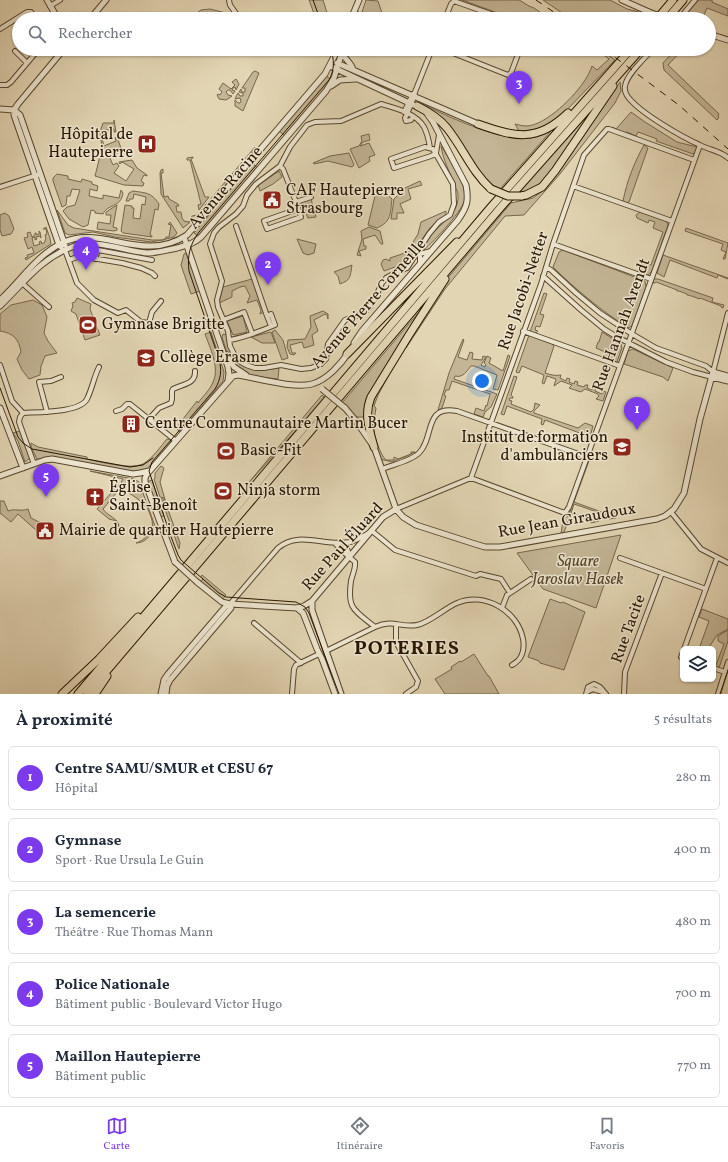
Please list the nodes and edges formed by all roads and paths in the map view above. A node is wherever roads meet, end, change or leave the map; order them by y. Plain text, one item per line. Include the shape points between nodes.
1 (47, 0) edge
2 (60, 0) edge
3 (106, 0) edge
4 (229, 0) edge
5 (359, 0) edge
6 (622, 0) edge
7 (673, 0) edge
8 (683, 0) edge
9 (695, 0) edge
10 (50, 6) junction
11 (54, 12) edge
12 (96, 12) edge
13 (235, 12) edge
14 (355, 12) edge
15 (448, 12) edge
16 (484, 12) edge
17 (649, 12) edge
18 (663, 12) edge
19 (674, 12) edge
20 (684, 12) edge
21 (12, 21) edge
22 (0, 29) edge
23 (716, 36) edge
24 (728, 40) edge
25 (20, 56) edge
26 (33, 56) edge
27 (58, 56) edge
28 (339, 56) edge
29 (343, 56) edge
30 (429, 56) edge
31 (460, 56) edge
32 (517, 56) edge
33 (629, 56) edge
34 (630, 56) edge
35 (631, 56) edge
36 (647, 56) edge
37 (27, 63) junction
38 (335, 65) junction
39 (353, 70) junction
40 (613, 70) junction
41 (357, 79) junction
42 (0, 85) edge
43 (326, 91) junction
44 (413, 95) junction
45 (413, 104) junction
46 (0, 109) edge
47 (14, 110) junction
48 (406, 113) junction
49 (298, 124) junction
50 (478, 124) joint
51 (304, 129) junction
52 (439, 134) junction
53 (700, 145) junction
54 (430, 148) junction
55 (436, 153) junction
56 (728, 158) edge
57 (694, 160) junction
58 (280, 166) junction
59 (38, 175) junction
60 (573, 186) junction
61 (0, 187) edge
62 (242, 190) junction
63 (247, 195) junction
64 (311, 197) dead end
65 (296, 202) junction
66 (501, 207) junction
67 (490, 208) junction
68 (298, 209) junction
69 (672, 221) junction
70 (236, 226) dead end
71 (184, 237) junction
72 (65, 242) junction
73 (553, 244) junction
74 (59, 245) junction
75 (186, 245) junction
76 (64, 250) junction
77 (433, 250) junction
78 (419, 252) junction
79 (95, 259) junction
80 (68, 260) junction
81 (152, 260) dead end
82 (420, 264) junction
83 (546, 267) junction
84 (155, 276) dead end
85 (543, 276) junction
86 (651, 280) junction
87 (22, 283) junction
88 (0, 300) edge
89 (161, 301) dead end
90 (0, 306) edge
91 (49, 307) dead end
92 (728, 314) edge
93 (223, 320) junction
94 (214, 323) junction
95 (523, 331) junction
96 (252, 333) junction
97 (631, 337) junction
98 (230, 340) junction
99 (628, 344) junction
100 (347, 354) junction
101 (0, 366) edge
102 (620, 366) junction
103 (98, 367) dead end
104 (195, 372) dead end
105 (713, 375) junction
106 (728, 376) edge
107 (61, 377) dead end
108 (252, 377) junction
109 (228, 381) junction
110 (728, 381) edge
111 (311, 385) junction
112 (0, 408) edge
113 (116, 411) dead end
114 (47, 412) junction
115 (23, 413) junction
116 (149, 419) junction
117 (491, 423) junction
118 (176, 441) junction
119 (374, 447) junction
120 (587, 457) junction
121 (34, 464) junction
122 (23, 468) junction
123 (153, 468) junction
124 (382, 469) junction
125 (133, 474) junction
126 (0, 476) edge
127 (471, 478) junction
128 (145, 480) junction
129 (396, 509) junction
130 (671, 512) junction
131 (372, 531) junction
132 (345, 542) junction
133 (335, 543) junction
134 (350, 557) junction
135 (620, 558) dead end
136 (717, 558) junction
137 (728, 563) edge
138 (662, 573) junction
139 (183, 576) junction
140 (531, 579) dead end
141 (706, 589) junction
142 (510, 593) junction
143 (312, 601) junction
144 (230, 604) junction
145 (298, 608) junction
146 (502, 608) junction
147 (254, 622) dead end
148 (396, 624) junction
149 (375, 627) junction
150 (685, 646) edge
151 (326, 651) junction
152 (319, 654) junction
153 (301, 662) junction
154 (728, 662) edge
155 (512, 665) dead end
156 (716, 669) edge
157 (725, 672) junction
158 (586, 693) edge
159 (62, 694) edge
160 (78, 694) edge
161 (86, 694) edge
162 (95, 694) edge
163 (161, 694) edge
164 (166, 694) edge
165 (292, 694) edge
166 (335, 694) edge
167 (341, 694) edge
168 (406, 694) edge
169 (606, 694) edge
170 (624, 694) edge
171 (718, 694) edge

1 - 10 street
2 - 10 street
3 - 12 street
4 - 13 street
5 - 14 street
6 - 17 street, bridge
7 - 18 highway
8 - 19 highway
9 - 20 street
10 - 11 street
15 - 16 street via 453,2
21 - 22 street
23 - 24 street
25 - 37 street
26 - 37 street
27 - 47 street
28 - 38 street, Avenue Racine
29 - 39 street
30 - 44 street
31 - 32 street via 508,75
33 - 40 highway
34 - 66 highway
35 - 45 highway, bridge via 625,72 555,171 542,186 522,196 508,196 491,189 479,176 447,127 430,112
36 - 53 street via 628,78 626,93 646,113
37 - 42 street via 9,84
38 - 39 street
38 - 41 street
38 - 43 street, Avenue Racine via 334,78
38 - 71 street, Avenue Racine
39 - 44 street
40 - 50 highway via 565,116 543,132 530,135 511,134
40 - 67 highway
41 - 43 street via 340,80
41 - 45 street
43 - 49 street, Avenue Racine
44 - 45 street
44 - 50 street
45 - 48 street
45 - 52 street, Avenue Pierre Corneille via 428,115
46 - 47 street
47 - 59 street
48 - 51 street via 380,104 341,121 315,122
48 - 54 street via 419,120
49 - 51 street
49 - 62 street, Avenue Racine
51 - 58 street
52 - 55 street
52 - 77 street, Avenue Pierre Corneille via 466,185 468,198 462,215
53 - 56 street
53 - 57 street, Rue Hannah Arendt
54 - 55 street
54 - 55 street via 425,147 391,159 394,168
55 - 78 street via 453,184 454,204 450,214 429,234
57 - 60 street, Rue Jacobi-Netter via 607,129 584,155
57 - 69 street, Rue Hannah Arendt
58 - 63 street via 264,177
58 - 65 street
59 - 61 street
59 - 72 street
59 - 74 street
60 - 69 street
60 - 73 street, Rue Jacobi-Netter
62 - 63 street
62 - 75 street, Avenue Racine via 201,237
63 - 93 street via 239,210 219,226 211,238 210,244 222,281 217,300
64 - 65 street
65 - 68 street
66 - 119 highway via 440,287 376,387 367,416
66 - 139 highway
67 - 100 highway
67 - 139 highway
68 - 68 street via 301,217 267,229 264,221
69 - 86 street, Rue Hannah Arendt
70 - 96 street via 271,326
71 - 72 street, Avenue Racine via 152,247 94,238
71 - 75 street
72 - 74 street, Avenue Racine
72 - 76 street
73 - 83 street, Rue Jacobi-Netter
73 - 86 street
74 - 76 street
74 - 88 street, Avenue Racine via 33,264
75 - 76 street, Avenue Racine via 148,253 95,244
75 - 94 street
76 - 80 street
76 - 87 street, Avenue Racine via 43,262
77 - 78 street
77 - 82 street, Avenue Pierre Corneille
78 - 82 street
78 - 98 street via 407,268 386,278 364,313 346,320 328,344 326,358 321,364 301,369 281,365 256,368 239,361 230,346
79 - 80 street via 80,256
79 - 81 street via 98,250
79 - 84 street via 141,268
80 - 89 street via 77,283 94,300 118,313 126,310 141,322 149,323 152,312
82 - 100 street, Avenue Pierre Corneille via 362,331
83 - 85 street, Rue Jacobi-Netter
83 - 97 street
85 - 95 street, Rue Jacobi-Netter
85 - 99 street via 604,329
86 - 97 street, Rue Hannah Arendt
87 - 90 street, Avenue Racine
87 - 91 street
92 - 105 street
93 - 96 street via 244,312
93 - 98 street
94 - 108 street via 230,362 236,369
94 - 109 street via 229,371
95 - 102 street
95 - 117 street, Rue Jacobi-Netter
96 - 98 street
97 - 99 street, Rue Hannah Arendt
97 - 105 street via 706,366
99 - 102 street, Rue Hannah Arendt
99 - 105 street via 676,366
100 - 111 street, Avenue Pierre Corneille via 326,376
101 - 115 street via 12,401
102 - 120 street, Rue Hannah Arendt
103 - 114 street via 82,406
104 - 116 street via 193,381 174,389 171,403 159,408
105 - 106 street
105 - 110 street
105 - 130 street via 700,419 684,493
107 - 114 street via 39,382
108 - 109 street, Avenue Pierre Corneille via 234,375
108 - 111 street, Avenue Pierre Corneille via 291,385
109 - 118 street
111 - 119 street, Rue Jean Giraudoux, bridge via 318,386 345,408
112 - 122 street
113 - 116 street via 130,404
114 - 115 street
115 - 121 street via 19,422
116 - 118 street
117 - 120 street
117 - 124 street via 452,410 442,412 433,418 424,446 419,453
117 - 127 street, Rue Jacobi-Netter
118 - 123 street
119 - 124 street, Rue Jean Giraudoux
120 - 127 street, Rue Hannah Arendt via 569,507 564,512
121 - 122 street
121 - 125 street via 49,459
122 - 126 street
123 - 125 street
123 - 128 street
124 - 129 street, Rue Jean Giraudoux
125 - 128 street
127 - 129 street
128 - 144 street, Rue Paul Éluard, bridge via 175,562 222,602
129 - 130 street, Rue Jean Giraudoux via 416,525 475,544 493,547 657,519
129 - 131 street, Rue Paul Éluard via 386,515
130 - 136 street via 696,545
131 - 132 street via 354,541
131 - 134 street, Rue Paul Éluard
131 - 142 street via 395,550 476,576 480,574 501,579
132 - 133 street
132 - 134 street
133 - 134 street
133 - 144 street via 296,539 283,543
134 - 143 street, Rue Paul Éluard
134 - 149 street via 356,565 350,602 354,610
135 - 138 street
136 - 137 street
136 - 141 street
138 - 141 street
138 - 170 street, Rue Tacite via 625,672
139 - 159 highway via 168,585 100,659
139 - 160 highway
139 - 161 highway
139 - 162 highway via 159,614
140 - 142 street
141 - 150 street
142 - 146 street
143 - 145 street, Rue Paul Éluard
143 - 151 street via 311,608
144 - 145 street, Rue Paul Éluard
144 - 163 street via 168,674
144 - 164 street via 231,608 170,680
145 - 152 street via 303,613
146 - 148 street via 478,599 461,601 419,625
146 - 155 street via 518,625 524,644 522,656
147 - 153 street
148 - 149 street via 384,623
148 - 168 street via 396,642 418,681 416,687
149 - 151 street
151 - 167 street
152 - 153 street
152 - 166 street
153 - 165 street via 294,669
154 - 157 street
156 - 157 street
157 - 171 street
158 - 169 street via 593,689
158 - 169 street via 592,684 600,687

